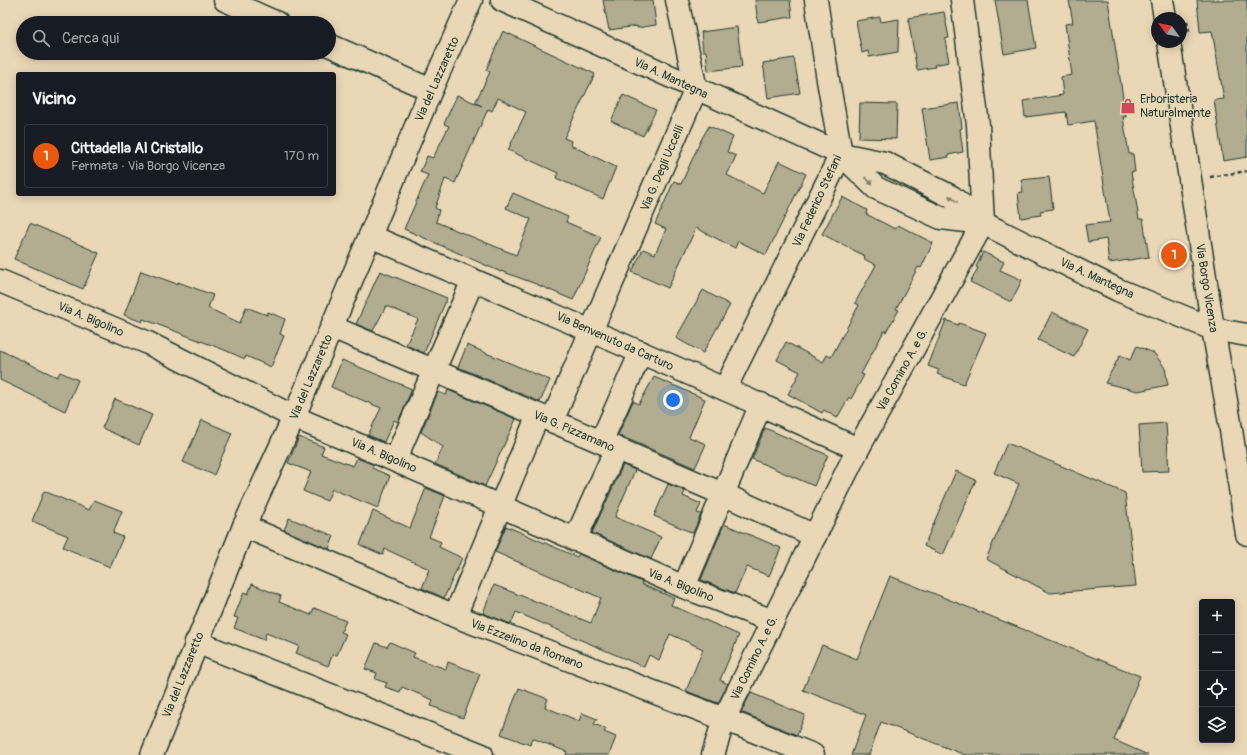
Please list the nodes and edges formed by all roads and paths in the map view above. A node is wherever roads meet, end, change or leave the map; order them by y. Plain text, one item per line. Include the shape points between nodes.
1 (225, 0) edge
2 (471, 0) edge
3 (502, 0) edge
4 (677, 0) edge
5 (816, 0) edge
6 (962, 0) edge
7 (1162, 0) edge
8 (1164, 12) edge
9 (261, 16) edge
10 (1170, 48) edge
11 (336, 49) edge
12 (696, 89) junction
13 (431, 90) junction
14 (841, 154) junction
15 (1247, 171) edge
16 (1190, 182) junction
17 (983, 223) junction
18 (370, 236) junction
19 (472, 280) junction
20 (0, 281) edge
21 (332, 327) junction
22 (1213, 329) junction
23 (592, 330) junction
24 (1247, 335) edge
25 (641, 352) junction
26 (433, 371) junction
27 (725, 389) junction
28 (761, 404) junction
29 (294, 417) junction
30 (545, 418) junction
31 (608, 446) junction
32 (858, 449) junction
33 (395, 460) junction
34 (723, 494) junction
35 (500, 506) junction
36 (244, 526) junction
37 (1247, 534) edge
38 (815, 536) junction
39 (575, 540) junction
40 (684, 587) junction
41 (455, 616) junction
42 (773, 621) junction
43 (196, 642) junction
44 (724, 719) junction
45 (152, 755) edge
46 (482, 755) edge
47 (713, 755) edge
48 (813, 755) edge

1 - 9 street
2 - 13 street, Via del Lazzaretto
3 - 12 street, Via A. Mantegna
4 - 12 street
5 - 14 street, Via Federico Stefani
6 - 17 street via 978,125
7 - 8 street
10 - 16 street, Via Borgo Vicenza
11 - 13 street
12 - 14 street, Via A. Mantegna
12 - 23 street, Via G. Degli Uccelli
13 - 18 street, Via del Lazzaretto
14 - 17 street, Via A. Mantegna via 885,164 952,197
14 - 27 street, Via Federico Stefani
15 - 16 path
16 - 22 street, Via Borgo Vicenza
17 - 22 street, Via A. Mantegna via 1118,290
17 - 32 street, Via Comino A. e G.
18 - 19 street, Via Benvenuto da Carturo
18 - 21 street, Via del Lazzaretto
19 - 23 street, Via Benvenuto da Carturo
19 - 26 street
20 - 29 street, Via A. Bigolino via 146,342
21 - 26 street, Via G. Pizzamano
21 - 29 street, Via del Lazzaretto
22 - 24 street, Via A. Mantegna
22 - 37 street, Via Borgo Vicenza
23 - 25 street, Via Benvenuto da Carturo
23 - 30 street, Via G. Degli Uccelli
25 - 27 street, Via Benvenuto da Carturo
25 - 31 street
26 - 30 street, Via G. Pizzamano
26 - 33 street
27 - 28 street, Via Benvenuto da Carturo
28 - 32 street, Via Benvenuto da Carturo
28 - 34 street
29 - 33 street, Via A. Bigolino
29 - 36 street, Via del Lazzaretto
30 - 31 street, Via G. Pizzamano
30 - 35 street, Via G. Degli Uccelli
31 - 34 street, Via G. Pizzamano
31 - 39 street
32 - 38 street, Via Comino A. e G.
33 - 35 street, Via A. Bigolino
34 - 38 street, Via G. Pizzamano
34 - 40 street
35 - 39 street, Via A. Bigolino
35 - 41 street, Via G. Degli Uccelli
36 - 41 street, Via Ezzelino da Romano
36 - 43 street, Via del Lazzaretto
38 - 42 street, Via Comino A. e G.
39 - 40 street, Via A. Bigolino
40 - 42 street, Via A. Bigolino
41 - 44 street, Via Ezzelino da Romano
42 - 44 street, Via Comino A. e G.
43 - 45 street, Via del Lazzaretto
43 - 46 street
44 - 47 street, Via Comino A. e G.
44 - 48 street, Via Ezzelino da Romano

